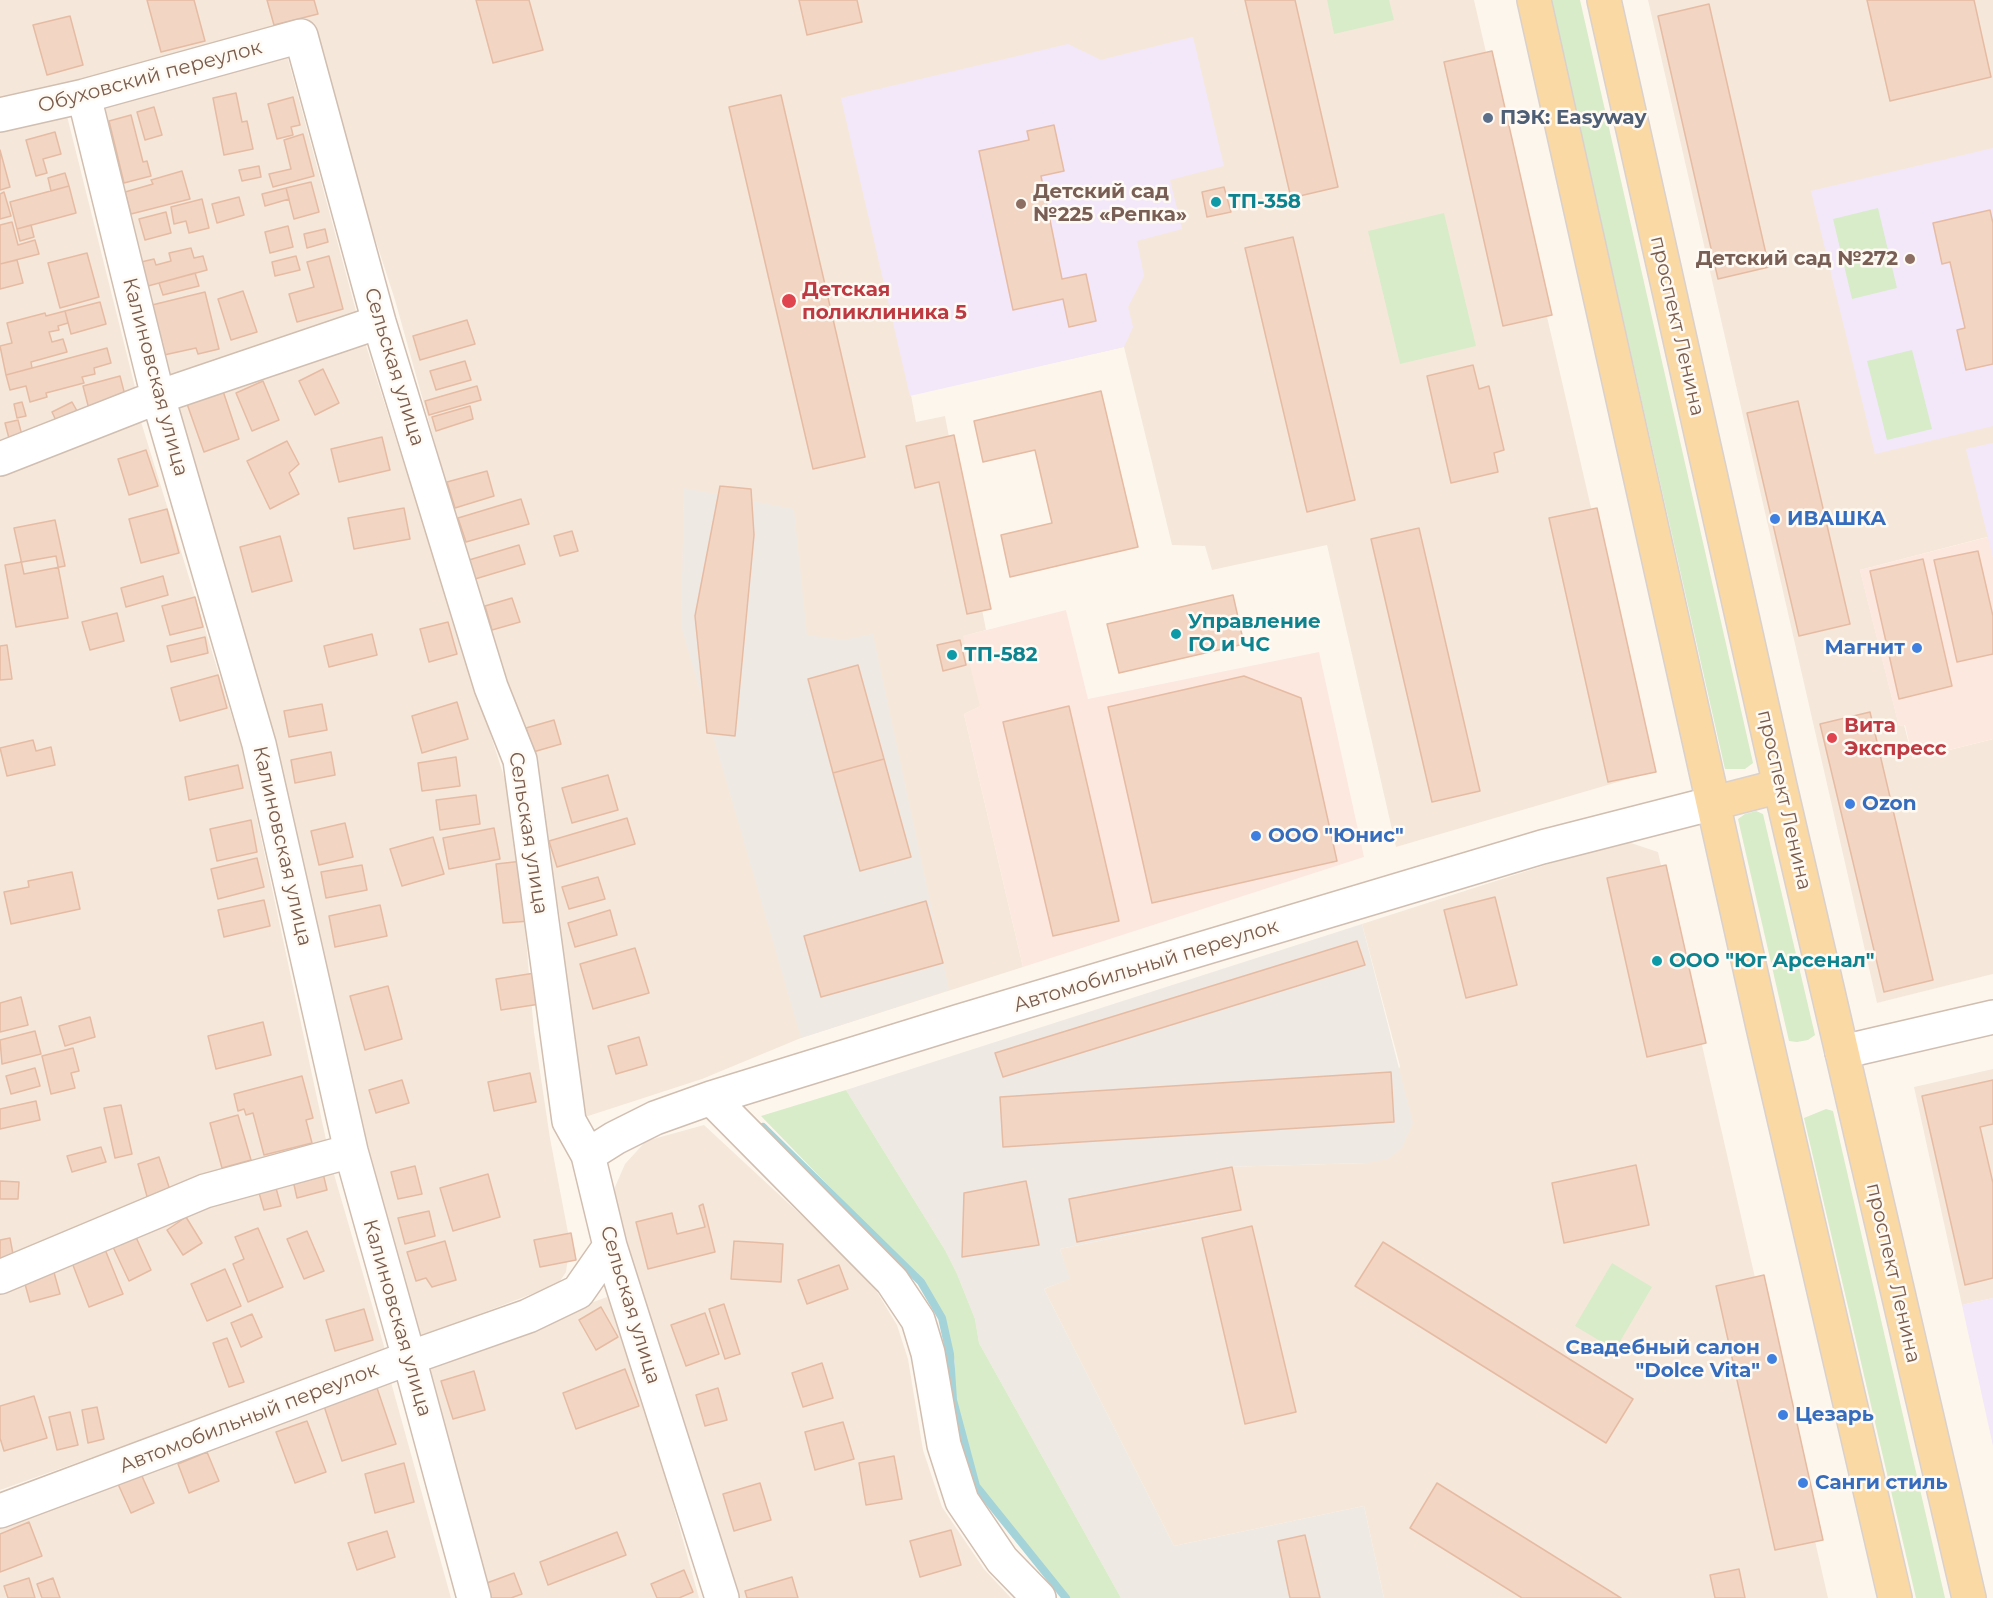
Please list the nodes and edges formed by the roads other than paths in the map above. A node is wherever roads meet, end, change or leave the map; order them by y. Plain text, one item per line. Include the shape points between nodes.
1 (1534, 0) edge
2 (1604, 0) edge
3 (301, 36) joint
4 (84, 96) junction
5 (0, 116) edge
6 (379, 322) junction
7 (158, 397) junction
8 (0, 459) edge
9 (1780, 786) junction
10 (1714, 803) junction
11 (1993, 1017) edge
12 (1842, 1052) junction
13 (711, 1098) junction
14 (351, 1151) junction
15 (588, 1155) junction
16 (610, 1246) junction
17 (0, 1277) edge
18 (409, 1358) junction
19 (0, 1511) edge
20 (474, 1598) edge
21 (722, 1598) edge
22 (1039, 1598) edge
23 (1894, 1598) edge
24 (1969, 1598) edge

1 - 10 main road
2 - 9 main road, проспект Ленина
3 - 4 street, Обуховский переулок
3 - 6 street, Сельская улица
4 - 5 street, Обуховский переулок
4 - 7 street, Калиновская улица
6 - 7 street
6 - 15 street, Сельская улица via 491,687 520,760 569,1121
7 - 8 street
7 - 14 street, Калиновская улица via 259,744
9 - 10 main road
9 - 12 main road, проспект Ленина
10 - 13 street, Автомобильный переулок via 1542,847
10 - 23 main road
11 - 12 street
12 - 24 main road, проспект Ленина
13 - 15 street, Автомобильный переулок via 655,1118
13 - 22 street via 892,1281 918,1320 928,1353 944,1445 962,1501 1002,1560
14 - 17 street via 205,1191
14 - 18 street, Калиновская улица
15 - 16 street, Сельская улица
16 - 18 street, Автомобильный переулок via 578,1293 528,1316
16 - 21 street, Сельская улица
18 - 19 street, Автомобильный переулок
18 - 20 street, Калиновская улица

